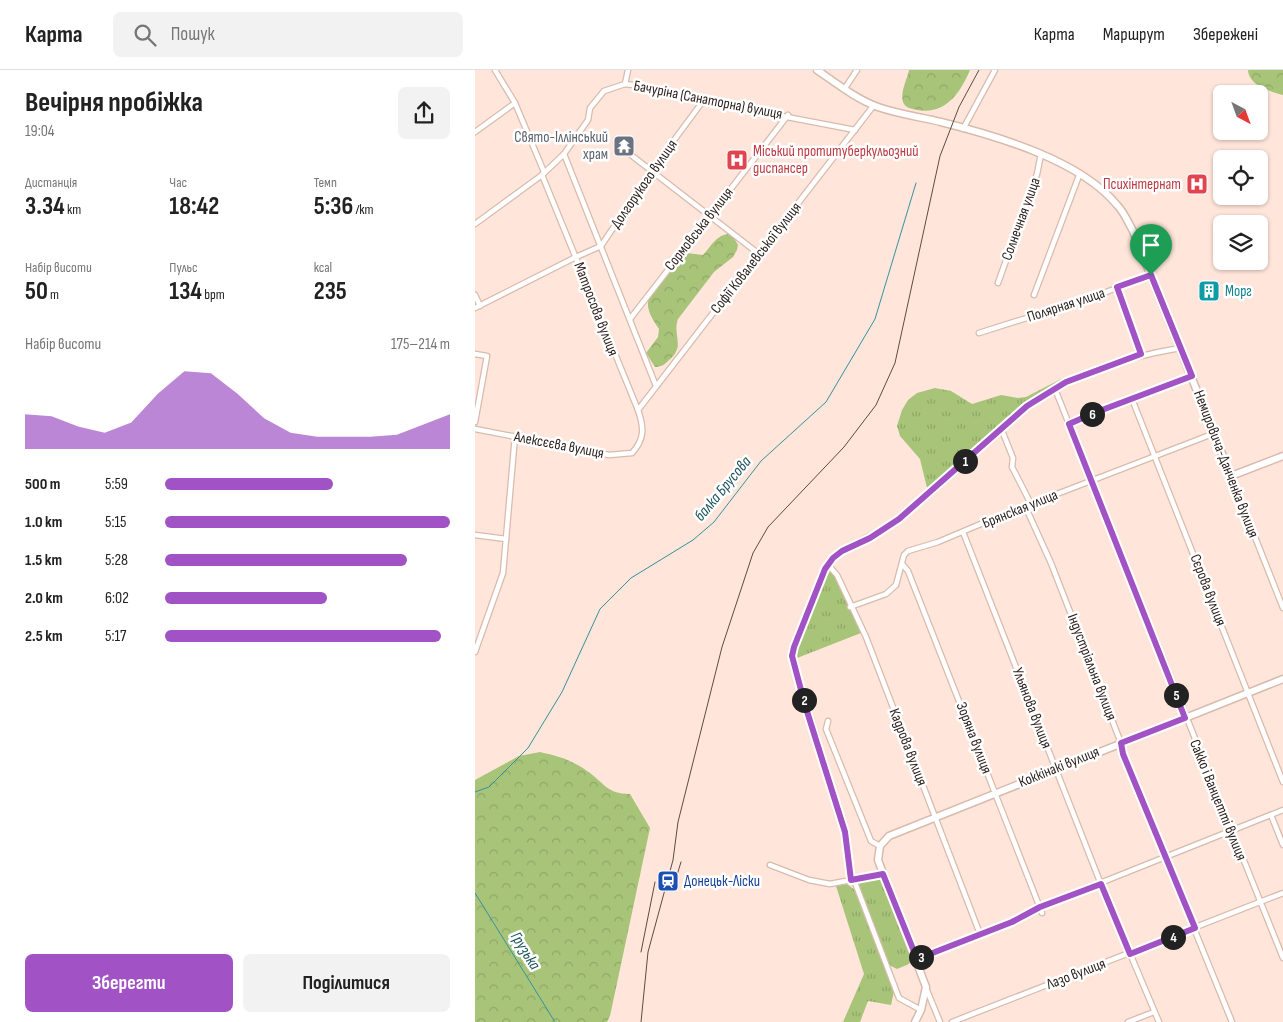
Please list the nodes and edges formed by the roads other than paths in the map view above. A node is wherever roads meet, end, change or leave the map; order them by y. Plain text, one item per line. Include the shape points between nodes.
1 (495, 70) edge
2 (628, 70) edge
3 (817, 70) edge
4 (857, 70) edge
5 (995, 70) edge
6 (625, 84) junction
7 (845, 88) junction
8 (703, 101) junction
9 (515, 103) junction
10 (874, 105) junction
11 (788, 115) junction
12 (963, 128) junction
13 (855, 130) junction
14 (475, 132) edge
15 (564, 154) junction
16 (1041, 154) junction
17 (631, 155) dead end
18 (652, 170) junction
19 (543, 173) junction
20 (1080, 173) junction
21 (710, 214) junction
22 (475, 224) edge
23 (601, 246) junction
24 (759, 254) junction
25 (576, 256) junction
26 (1151, 275) junction
27 (998, 283) dead end
28 (1117, 287) junction
29 (475, 295) edge
30 (1034, 295) dead end
31 (478, 307) edge
32 (630, 319) junction
33 (979, 333) dead end
34 (1180, 348) junction
35 (475, 354) edge
36 (1141, 354) junction
37 (1192, 376) junction
38 (656, 386) junction
39 (1055, 389) junction
40 (1132, 399) junction
41 (638, 410) junction
42 (475, 422) edge
43 (1069, 424) junction
44 (1001, 428) junction
45 (475, 429) edge
46 (1215, 433) junction
47 (515, 436) junction
48 (640, 444) joint
49 (1154, 456) junction
50 (1283, 456) edge
51 (1231, 476) junction
52 (1092, 481) junction
53 (1031, 504) junction
54 (1026, 508) junction
55 (963, 532) junction
56 (475, 535) edge
57 (507, 540) junction
58 (828, 565) junction
59 (903, 565) junction
60 (850, 607) junction
61 (1283, 608) edge
62 (475, 652) edge
63 (1283, 679) edge
64 (1248, 693) junction
65 (1185, 718) junction
66 (828, 722) dead end
67 (1121, 743) junction
68 (1056, 768) junction
69 (1283, 782) edge
70 (995, 793) junction
71 (1283, 810) edge
72 (1271, 815) junction
73 (934, 818) junction
74 (1231, 831) junction
75 (1283, 845) edge
76 (880, 846) junction
77 (1167, 858) junction
78 (770, 865) dead end
79 (883, 874) junction
80 (852, 880) junction
81 (1101, 884) junction
82 (1283, 893) edge
83 (1260, 903) junction
84 (1040, 907) junction
85 (1042, 913) dead end
86 (1195, 928) junction
87 (980, 934) junction
88 (1130, 954) junction
89 (1283, 958) edge
90 (917, 959) junction
91 (926, 987) junction
92 (921, 1010) junction
93 (1154, 1012) junction
94 (915, 1022) edge
95 (940, 1022) edge
96 (951, 1022) edge
97 (1128, 1022) edge
98 (1159, 1022) edge
99 (1232, 1022) edge

1 - 9 street, Матросова вулиця
2 - 6 street
3 - 7 street, Немировича-Данченка вулиця
4 - 7 street
5 - 12 street
6 - 8 street, Бачуріна (Санаторна) вулиця
6 - 15 street, Бачуріна (Санаторна) вулиця via 604,91 590,108 587,120
7 - 10 street, Немировича-Данченка вулиця
8 - 11 street, Бачуріна (Санаторна) вулиця
8 - 18 street, Долгорукого вулиця
9 - 14 street
9 - 19 street, Матросова вулиця
10 - 12 street, Немировича-Данченка вулиця
10 - 13 street, Софії Ковалевської вулиця
11 - 13 street, Бачуріна (Санаторна) вулиця
11 - 21 street, Сормовська вулиця
12 - 16 street, Немировича-Данченка вулиця
13 - 24 street, Софії Ковалевської вулиця
15 - 19 street, Бачуріна (Санаторна) вулиця
15 - 23 street, Матросова вулиця
16 - 20 street, Немировича-Данченка вулиця
16 - 27 street, Солнечная улица via 1037,174
17 - 18 street
18 - 21 street
18 - 23 street, Долгорукого вулиця
19 - 22 street, Бачуріна (Санаторна) вулиця
19 - 25 street, Матросова вулиця
20 - 26 street, Немировича-Данченка вулиця via 1118,205
20 - 30 street
21 - 24 street
21 - 32 street, Сормовська вулиця
23 - 25 street
23 - 32 street, Матросова вулиця
24 - 38 street, Софії Ковалевської вулиця
25 - 31 street
25 - 41 street, Матросова вулиця
26 - 28 street, Полярная улица
26 - 34 street, Немировича-Данченка вулиця
28 - 33 street, Полярная улица
28 - 36 street
29 - 31 street
32 - 38 street, Матросова вулиця
34 - 36 street
34 - 37 street, Немировича-Данченка вулиця
35 - 42 street via 487,356
36 - 39 street
37 - 40 street
37 - 46 street, Немировича-Данченка вулиця
38 - 41 street, Софії Ковалевської вулиця
39 - 43 street, Сакко і Ванцетті вулиця
39 - 44 street via 1027,406
40 - 43 street
40 - 49 street, Сєрова вулиця
41 - 48 street, Матросова вулиця via 644,428
43 - 52 street, Сакко і Ванцетті вулиця
44 - 53 street via 1013,458 1012,467
44 - 58 street via 899,519 842,551
45 - 47 street, Алексєєва вулиця
46 - 49 street, Брянская улица
46 - 51 street, Немировича-Данченка вулиця
47 - 48 street, Алексєєва вулиця via 609,455 632,452
47 - 57 street
49 - 52 street, Брянская улица
49 - 64 street, Сєрова вулиця
50 - 51 street
51 - 61 street, Немировича-Данченка вулиця
52 - 53 street, Брянская улица
52 - 65 street, Сакко і Ванцетті вулиця
53 - 54 street, Брянская улица
54 - 55 street, Брянская улица
54 - 67 street, Індустріальна вулиця via 1051,563
55 - 59 street, Брянская улица via 908,551
55 - 68 street, Ульянова вулиця
56 - 57 street
57 - 62 street via 503,572
58 - 60 street, Кадрова вулиця via 837,575
58 - 80 street via 792,656 845,832
59 - 60 street, Брянская улица via 897,585 886,594
59 - 70 street, Зоряна вулиця
60 - 73 street, Кадрова вулиця via 866,637
63 - 64 street, Коккінакі вулиця
64 - 65 street, Коккінакі вулиця
64 - 69 street, Сєрова вулиця
65 - 67 street, Коккінакі вулиця
65 - 74 street, Сакко і Ванцетті вулиця
66 - 76 street via 826,729 871,841
67 - 68 street, Коккінакі вулиця
67 - 77 street, Індустріальна вулиця
68 - 70 street, Коккінакі вулиця
68 - 81 street, Ульянова вулиця
70 - 73 street, Коккінакі вулиця
70 - 84 street, Зоряна вулиця
71 - 72 street
72 - 74 street
72 - 75 street
73 - 76 street, Коккінакі вулиця via 889,836
73 - 87 street, Кадрова вулиця
74 - 77 street
74 - 83 street, Сакко і Ванцетті вулиця
76 - 79 street via 878,860
77 - 81 street
77 - 86 street, Індустріальна вулиця
78 - 80 street via 809,880 830,884
79 - 80 street
79 - 90 street
80 - 92 street via 899,998
81 - 84 street
81 - 88 street, Ульянова вулиця
82 - 83 street, Лазо вулиця
83 - 86 street, Лазо вулиця
83 - 89 street, Сакко і Ванцетті вулиця
84 - 85 street, Зоряна вулиця
84 - 87 street
86 - 88 street, Лазо вулиця
86 - 99 street, Індустріальна вулиця
87 - 90 street
88 - 93 street, Ульянова вулиця
88 - 96 street, Лазо вулиця
90 - 91 street
91 - 92 street
91 - 95 street
92 - 94 street
93 - 97 street
93 - 98 street, Ульянова вулиця

